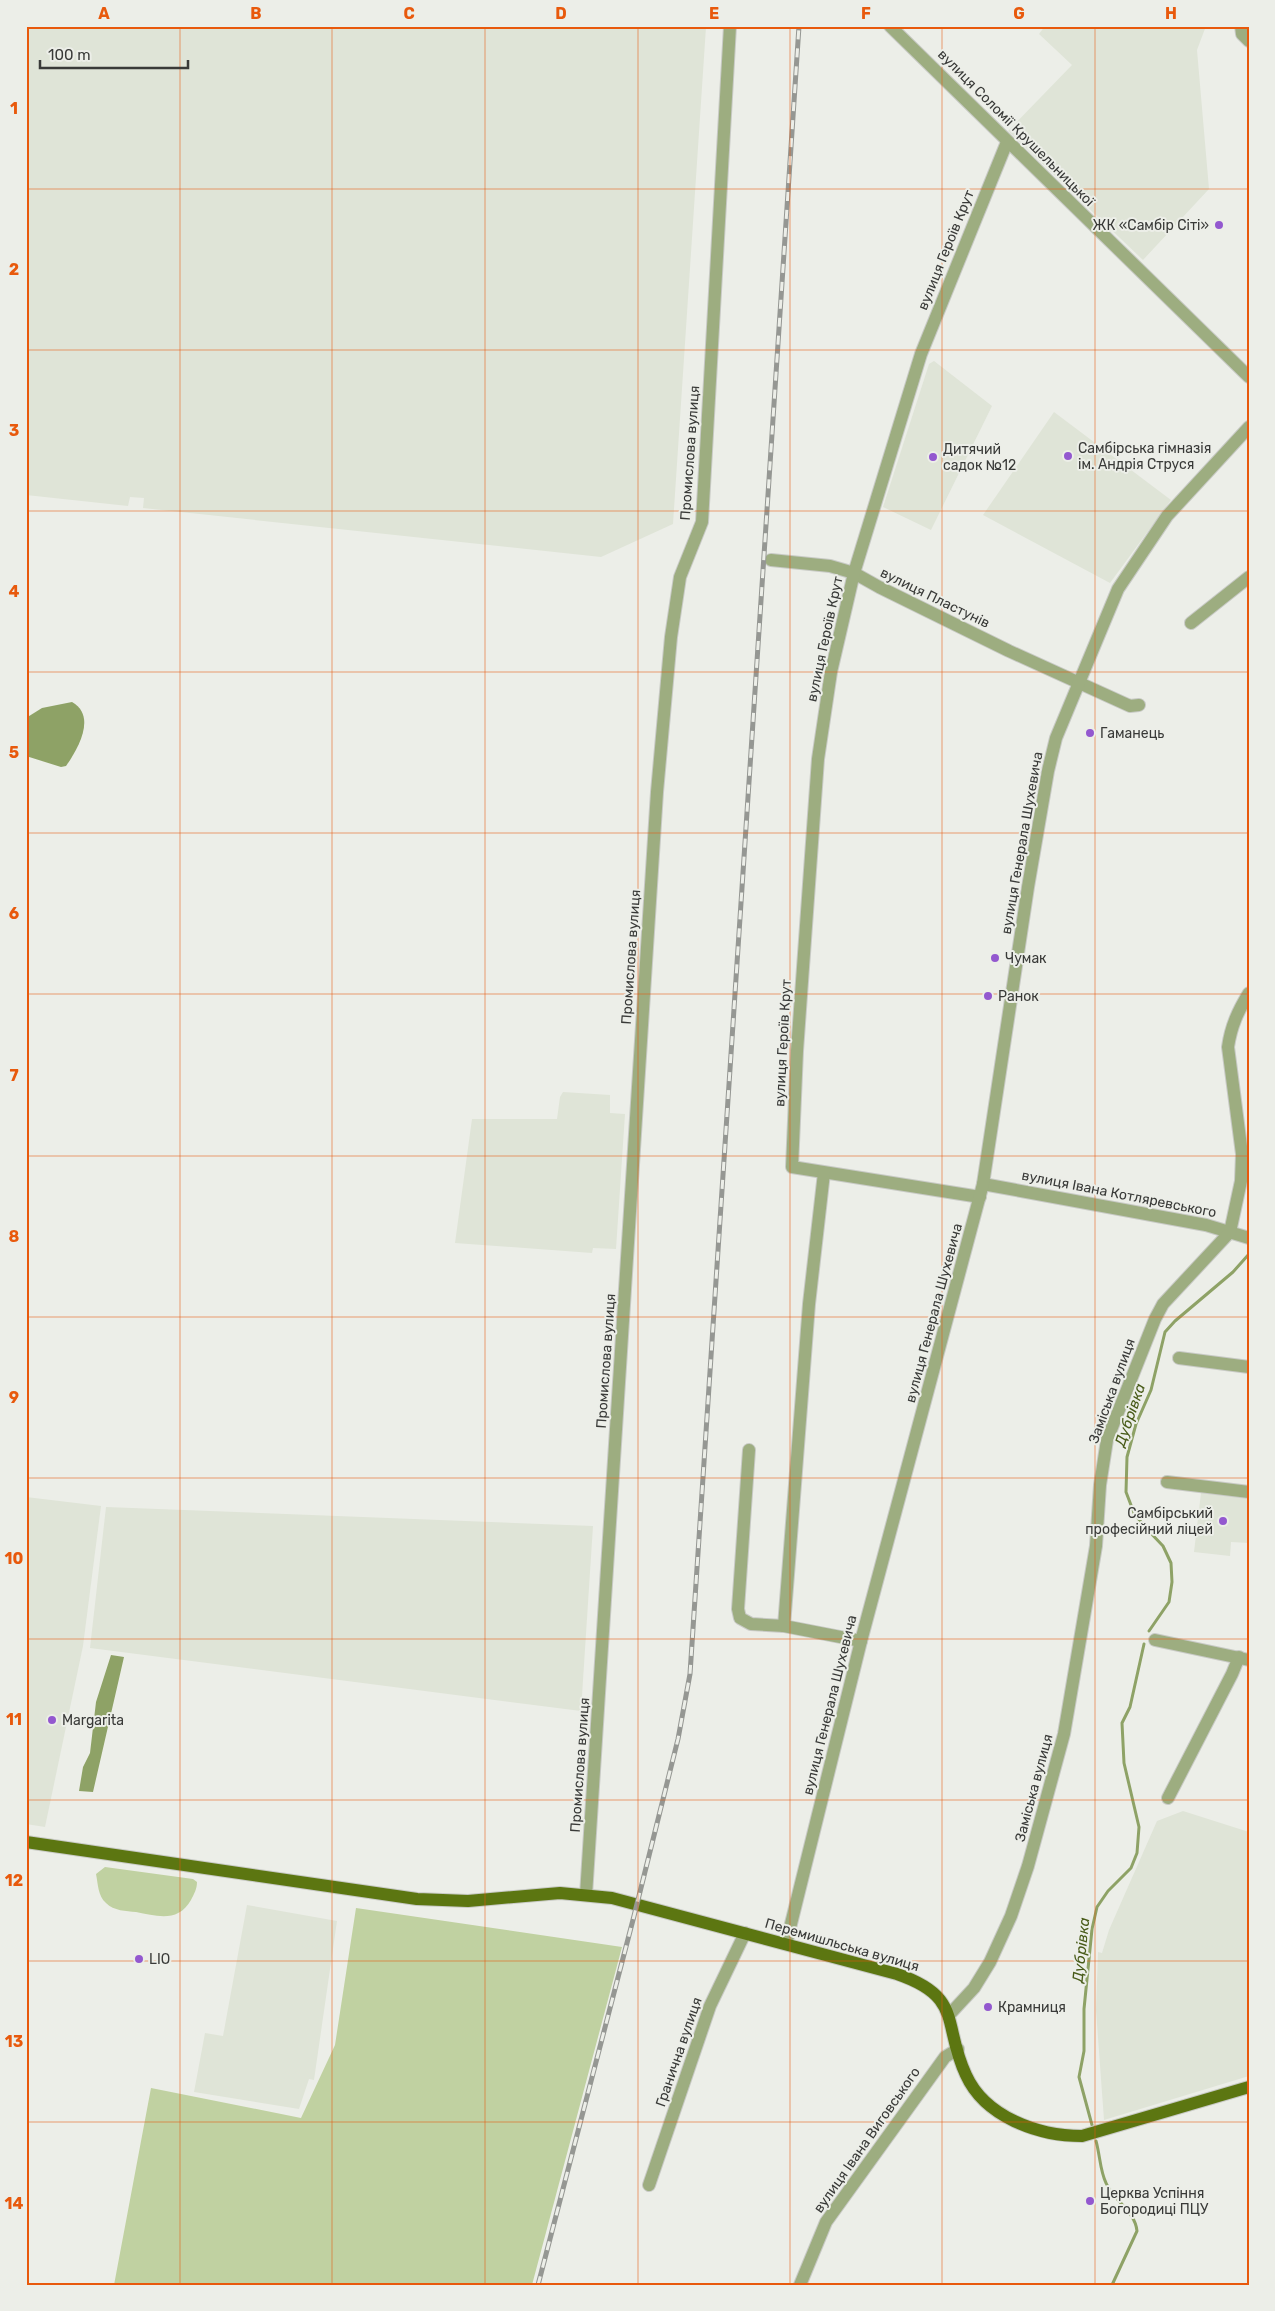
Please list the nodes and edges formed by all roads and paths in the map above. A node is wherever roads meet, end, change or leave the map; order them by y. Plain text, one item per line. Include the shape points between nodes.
1 (730, 26) edge
2 (890, 26) edge
3 (1241, 26) edge
4 (1249, 41) edge
5 (1007, 142) junction
6 (1249, 377) edge
7 (1249, 427) edge
8 (771, 560) dead end
9 (854, 573) junction
10 (1249, 577) edge
11 (1191, 623) dead end
12 (1079, 684) junction
13 (1139, 705) dead end
14 (1249, 993) edge
15 (824, 1173) junction
16 (984, 1184) junction
17 (980, 1197) junction
18 (1230, 1232) junction
19 (1249, 1238) edge
20 (1179, 1358) dead end
21 (1249, 1367) edge
22 (749, 1450) dead end
23 (1167, 1482) dead end
24 (1249, 1492) edge
25 (784, 1626) junction
26 (862, 1640) junction
27 (1155, 1640) dead end
28 (1244, 1659) edge
29 (1168, 1798) dead end
30 (26, 1842) edge
31 (586, 1895) junction
32 (745, 1933) junction
33 (786, 1944) junction
34 (949, 2015) junction
35 (958, 2049) junction
36 (1249, 2087) edge
37 (649, 2185) dead end
38 (800, 2285) edge

1 - 31 street, Промислова вулиця via 702,522 680,576 657,792
2 - 5 street, вулиця Соломії Крушельницької
3 - 4 street via 1242,34
5 - 6 street, вулиця Соломії Крушельницької
5 - 9 street, вулиця Героїв Крут via 921,354
7 - 12 street, вулиця Генерала Шухевича via 1167,516 1118,589
8 - 9 street, вулиця Пластунів via 830,566
9 - 12 street, вулиця Пластунів
9 - 15 street, вулиця Героїв Крут via 831,672 818,759 797,1050 792,1167
10 - 11 street
12 - 13 street via 1130,706
12 - 16 street, вулиця Генерала Шухевича via 1056,738 1048,771
14 - 18 street via 1230,1030 1228,1047 1242,1154 1241,1181
15 - 17 street
15 - 25 street via 808,1314
16 - 17 street, вулиця Генерала Шухевича
16 - 18 street, вулиця Івана Котляревського
17 - 26 street, вулиця Генерала Шухевича
18 - 19 street, вулиця Івана Котляревського
18 - 34 street, Заміська вулиця via 1163,1304 1107,1440 1085,1617 1064,1734 1048,1800 1028,1866 996,1950 974,1988
20 - 21 street
22 - 25 street via 738,1614 751,1624
23 - 24 street
25 - 26 street
26 - 33 street, вулиця Генерала Шухевича
27 - 28 street
28 - 29 street via 1232,1674
30 - 31 main road, Перемишльська вулиця via 417,1899 468,1901 560,1893
31 - 32 main road, Перемишльська вулиця via 612,1898
32 - 33 main road, Перемишльська вулиця
32 - 37 street, Гранична вулиця via 710,2006
33 - 34 main road, Перемишльська вулиця via 913,1980 935,1995
34 - 35 main road, Перемишльська вулиця
35 - 36 main road, Перемишльська вулиця via 966,2074 983,2100 1024,2125 1066,2136 1082,2136
35 - 38 street, вулиця Івана Виговського via 945,2056 826,2222

